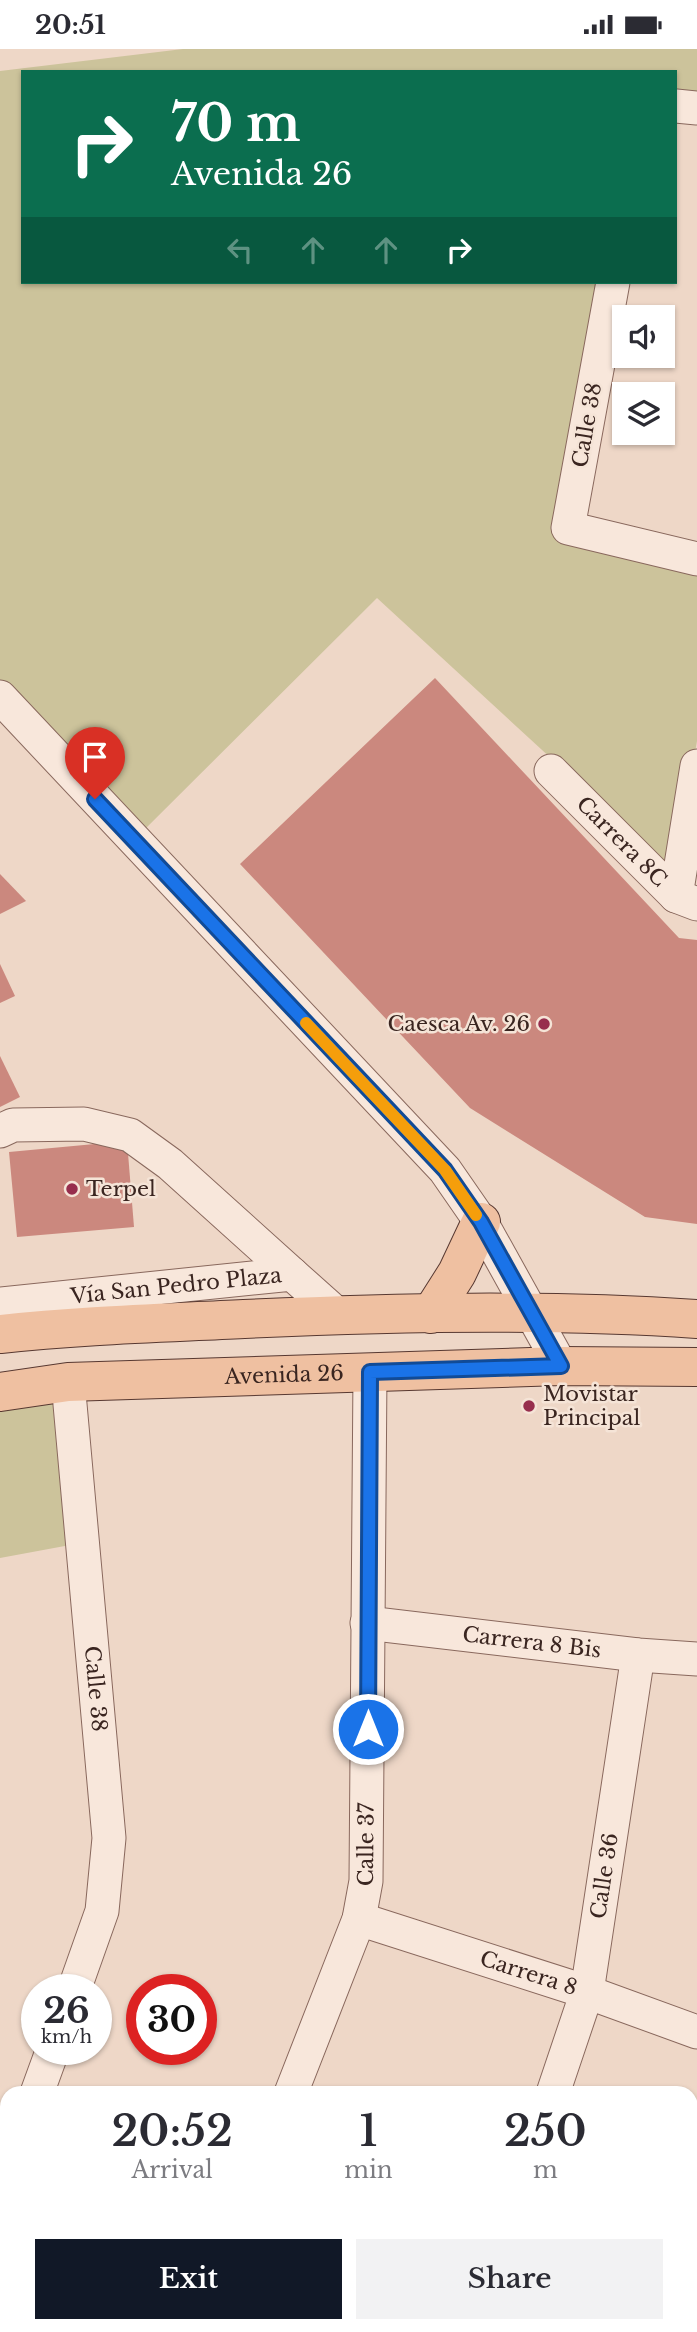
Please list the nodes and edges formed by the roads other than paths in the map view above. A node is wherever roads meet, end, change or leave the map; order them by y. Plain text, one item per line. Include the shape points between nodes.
1 (677, 106) edge
2 (697, 108) edge
3 (613, 284) edge
4 (697, 559) edge
5 (0, 697) edge
6 (697, 766) edge
7 (551, 771) dead end
8 (687, 900) edge
9 (6, 1128) edge
10 (481, 1222) junction
11 (292, 1274) junction
12 (0, 1304) edge
13 (532, 1313) junction
14 (430, 1314) junction
15 (338, 1315) junction
16 (697, 1319) edge
17 (0, 1334) edge
18 (561, 1366) junction
19 (697, 1367) edge
20 (370, 1372) junction
21 (68, 1382) junction
22 (0, 1392) edge
23 (367, 1623) junction
24 (638, 1655) junction
25 (697, 1659) edge
26 (359, 1919) junction
27 (80, 1974) edge
28 (587, 1992) junction
29 (697, 2032) edge
30 (47, 2065) edge
31 (40, 2086) edge
32 (294, 2086) edge
33 (555, 2086) edge

1 - 2 street
3 - 4 street, Calle 38 via 568,528
5 - 10 street via 445,1170
6 - 8 street
7 - 8 street, Carrera 8C
9 - 11 street via 84,1124 130,1135 170,1164
10 - 13 street
10 - 14 main road via 457,1273
11 - 12 street, Vía San Pedro Plaza
11 - 15 street, Vía San Pedro Plaza
13 - 14 main road
13 - 16 main road
13 - 18 street
14 - 15 main road
15 - 17 main road via 62,1327
18 - 19 main road, Avenida 26
18 - 20 main road, Avenida 26
20 - 21 main road, Avenida 26
20 - 23 street, Calle 37
21 - 22 main road, Avenida 26
21 - 27 street, Calle 38 via 109,1838 102,1911
23 - 24 street, Carrera 8 Bis
23 - 26 street, Calle 37 via 368,1835
24 - 25 street, Carrera 8 Bis
24 - 28 street, Calle 36
26 - 28 street, Carrera 8
26 - 32 street, Calle 37
28 - 29 street, Carrera 8
28 - 33 street, Calle 36
30 - 31 street

